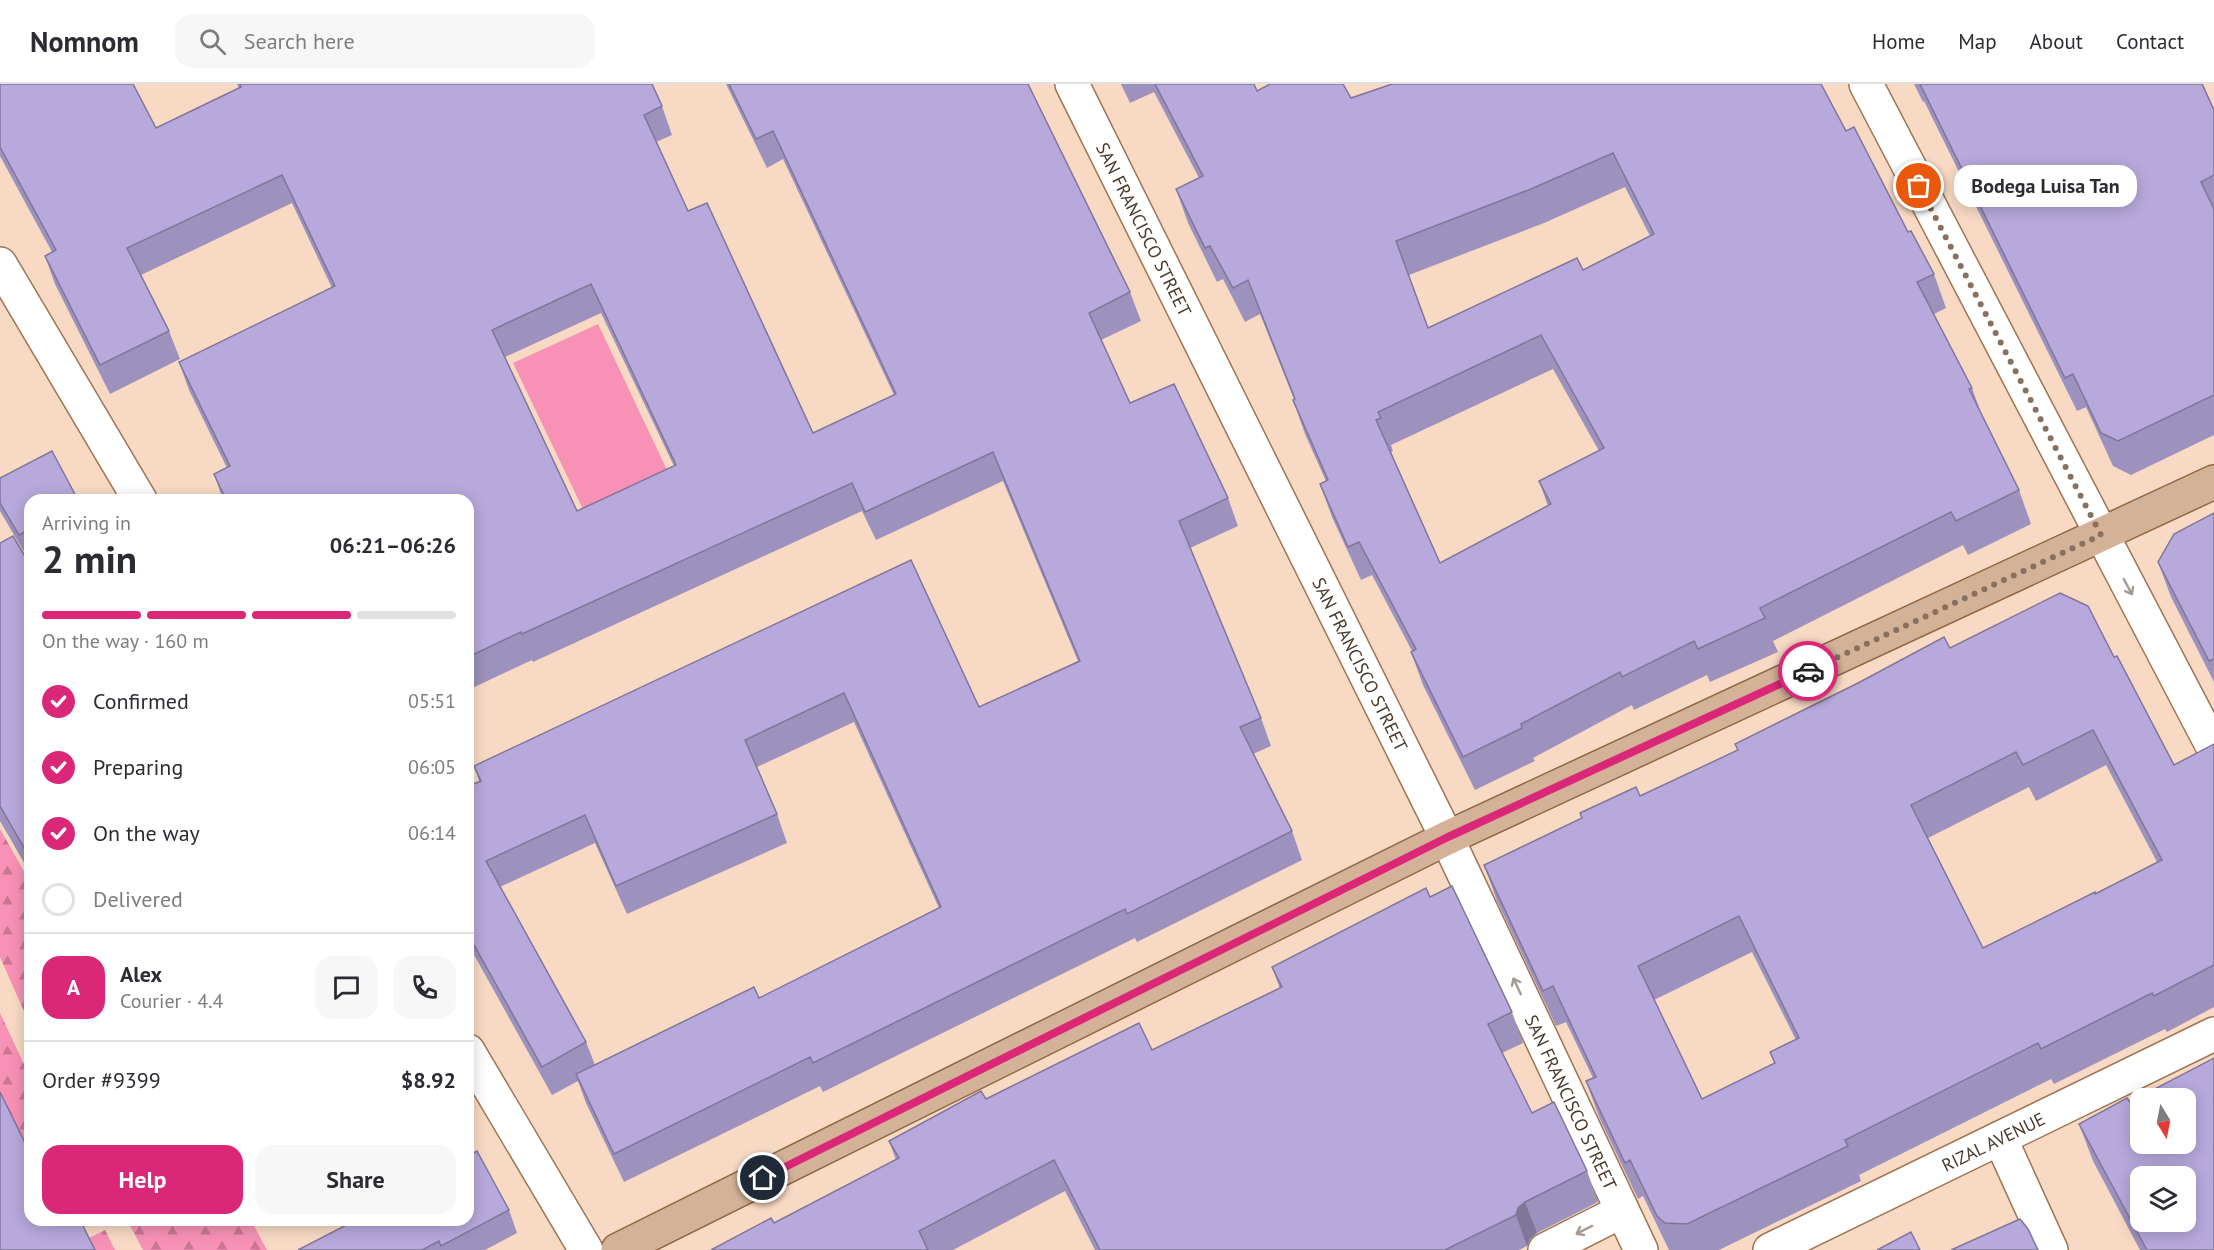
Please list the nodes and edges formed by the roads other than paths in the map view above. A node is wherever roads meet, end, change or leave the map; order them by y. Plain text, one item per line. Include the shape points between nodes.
1 (1072, 84) edge
2 (1866, 84) edge
3 (0, 264) edge
4 (2214, 482) edge
5 (136, 494) edge
6 (2101, 535) junction
7 (2214, 749) edge
8 (1448, 837) junction
9 (2214, 1034) edge
10 (474, 1061) edge
11 (2000, 1138) junction
12 (1622, 1211) junction
13 (586, 1250) edge
14 (618, 1250) edge
15 (1545, 1250) edge
16 (1641, 1250) edge
17 (1770, 1250) edge
18 (2051, 1250) edge

1 - 8 street, SAN FRANCISCO STREET
2 - 6 street
3 - 5 street
4 - 6 main road
6 -> 7 street
6 - 8 main road
12 -> 8 street, SAN FRANCISCO STREET
8 - 14 main road
9 - 11 street, RIZAL AVENUE
10 - 13 street
11 - 17 street, RIZAL AVENUE
11 - 18 street
12 -> 15 street
12 - 16 street, SAN FRANCISCO STREET

